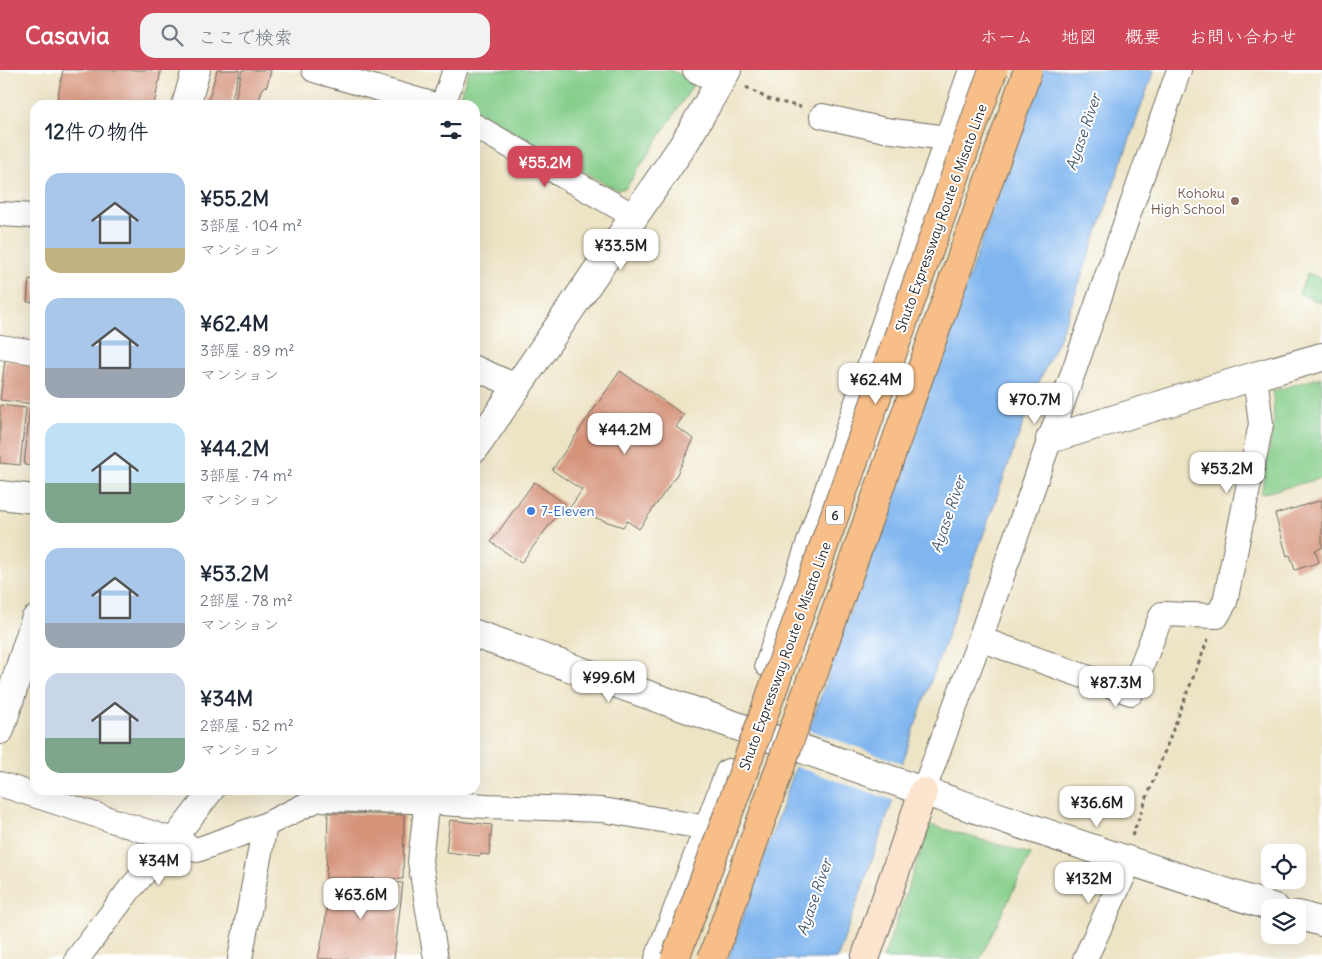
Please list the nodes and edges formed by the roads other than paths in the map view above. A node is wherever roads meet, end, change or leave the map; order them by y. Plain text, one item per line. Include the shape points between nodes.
1 (196, 70) edge
2 (314, 70) edge
3 (456, 70) edge
4 (695, 70) edge
5 (971, 70) edge
6 (993, 70) edge
7 (1028, 70) edge
8 (1180, 70) edge
9 (724, 76) edge
10 (187, 100) edge
11 (418, 100) edge
12 (445, 100) edge
13 (822, 116) road end
14 (480, 129) edge
15 (947, 138) junction
16 (0, 214) edge
17 (30, 216) edge
18 (634, 216) junction
19 (0, 347) edge
20 (30, 351) edge
21 (1322, 357) edge
22 (480, 370) edge
23 (1255, 376) junction
24 (516, 386) junction
25 (1050, 439) junction
26 (480, 440) edge
27 (0, 496) edge
28 (30, 499) edge
29 (30, 636) edge
30 (480, 636) edge
31 (980, 639) junction
32 (0, 730) edge
33 (751, 730) junction
34 (0, 784) edge
35 (915, 789) junction
36 (30, 794) edge
37 (34, 795) edge
38 (208, 795) edge
39 (428, 796) edge
40 (265, 825) junction
41 (708, 828) junction
42 (173, 840) junction
43 (1127, 861) junction
44 (1261, 904) edge
45 (1306, 917) edge
46 (1322, 922) edge
47 (77, 959) edge
48 (240, 959) edge
49 (436, 959) edge
50 (659, 959) edge
51 (676, 959) edge
52 (712, 959) edge
53 (865, 959) edge
54 (1085, 959) edge

1 - 10 street
2 - 11 street
3 - 12 street
4 - 9 street
5 - 15 street
6 - 51 highway, Shuto Expressway Route 6 Misato Line / 6, bridge
7 - 52 highway, bridge
8 - 25 street
9 - 18 street via 684,144
13 - 15 street via 885,130
14 - 18 street
15 - 33 street
16 - 17 street
18 - 24 street
19 - 20 street
21 - 23 street
22 - 24 street
23 - 25 street
23 - 31 street via 1261,424 1225,602 1217,616 1162,614 1131,693
24 - 26 street
25 - 31 street
27 - 28 street
29 - 32 street
30 - 33 street
31 - 35 street
33 - 35 street
33 - 41 street
34 - 36 street
35 - 43 street
35 - 53 main road
37 - 42 street
38 - 42 street
39 - 40 street via 410,801 318,799
39 - 41 street via 603,810
39 - 49 street via 420,861
40 - 42 street via 197,850
40 - 48 street
41 - 50 street
42 - 47 street via 130,889
43 - 44 street
43 - 54 street
45 - 46 street

